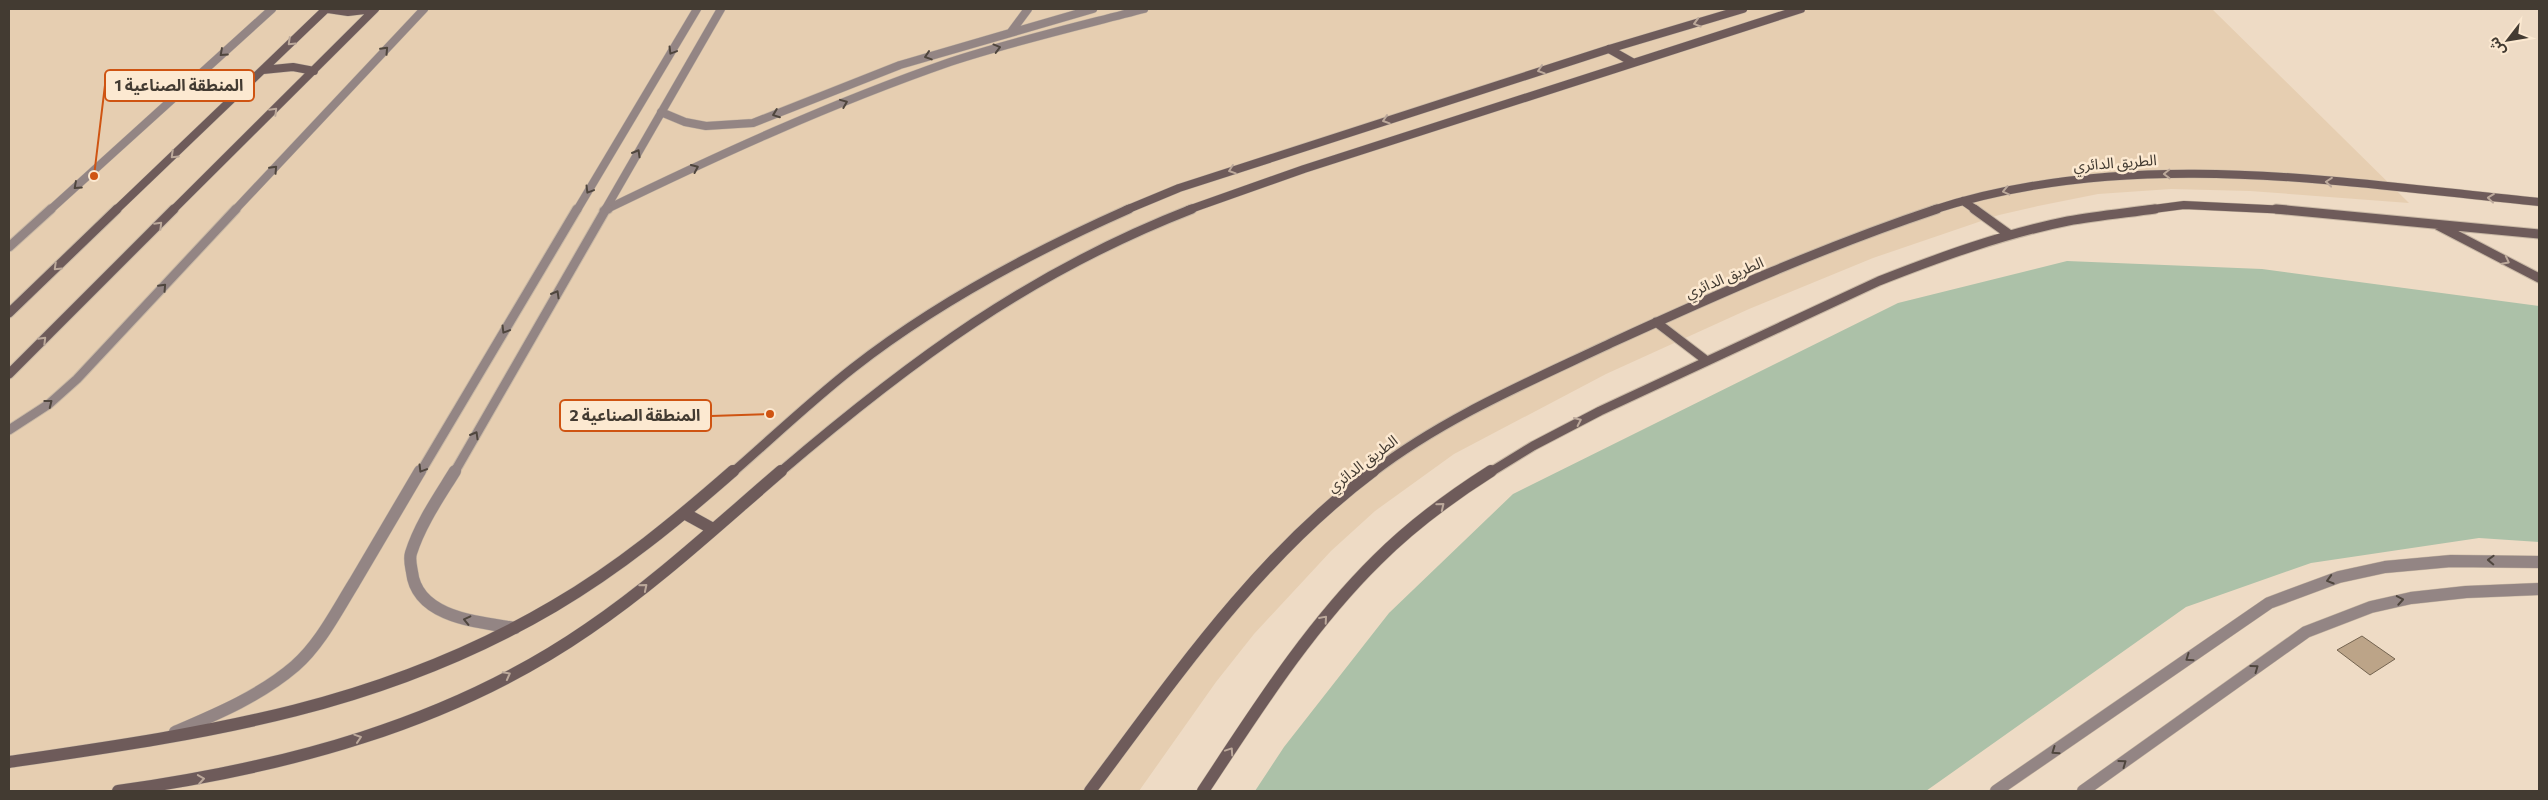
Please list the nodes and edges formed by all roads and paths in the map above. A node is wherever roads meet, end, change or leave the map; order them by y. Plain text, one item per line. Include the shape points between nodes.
1 (272, 9) edge
2 (327, 9) edge
3 (374, 9) edge
4 (424, 9) edge
5 (697, 9) edge
6 (721, 9) edge
7 (1028, 9) edge
8 (1093, 9) edge
9 (1144, 9) edge
10 (1743, 9) edge
11 (1801, 9) edge
12 (1723, 12) edge
13 (1011, 32) junction
14 (1609, 49) junction
15 (1632, 62) junction
16 (263, 70) junction
17 (314, 71) junction
18 (661, 112) junction
19 (1963, 201) junction
20 (2539, 202) edge
21 (603, 211) junction
22 (2432, 222) junction
23 (2539, 234) edge
24 (2010, 235) junction
25 (9, 247) edge
26 (2539, 278) edge
27 (9, 313) edge
28 (1656, 322) junction
29 (1707, 361) junction
30 (9, 374) edge
31 (9, 430) edge
32 (684, 513) junction
33 (713, 529) junction
34 (2539, 562) edge
35 (2539, 589) edge
36 (515, 628) junction
37 (158, 740) junction
38 (9, 762) edge
39 (118, 791) edge
40 (1090, 791) edge
41 (1203, 791) edge
42 (1996, 791) edge
43 (2083, 791) edge

1 -> 25 street
2 - 3 main road via 348,12
2 -> 16 main road
3 - 17 main road
31 -> 4 street via 49,404 77,379
5 -> 37 street via 308,653 271,683 226,710
6 - 18 street
7 - 13 street
8 - 13 street
21 -> 9 street via 712,160 906,78 989,50
10 - 12 main road
11 - 15 main road
12 -> 14 main road
13 -> 18 street via 900,66 753,123 733,127 694,126
14 - 15 main road
14 -> 32 main road via 1179,188 1110,215 1056,241 953,300 852,369
15 - 33 main road via 1288,174 1192,209 1094,251 988,310 936,346 882,386
16 - 17 main road via 293,67
16 -> 27 main road
30 -> 17 main road
21 -> 18 street
20 -> 19 main road, الطريق الدائري via 2260,176 2170,173 2096,177 2026,186
19 - 24 main road
19 - 28 main road, الطريق الدائري via 1871,230
36 -> 21 street via 464,620 432,606 413,583 410,555 423,526
22 - 23 main road
22 - 24 main road via 2254,206 2184,205 2068,221
22 -> 26 main road
24 - 29 main road via 1879,281
28 - 29 main road
28 - 40 main road, الطريق الدائري via 1518,387 1420,438 1322,512 1230,607
41 -> 29 main road via 1308,637 1356,582 1407,533 1460,490 1515,454 1572,423
32 - 33 main road
32 - 36 main road via 596,579
39 -> 33 main road via 267,765 382,730 438,708 490,684 586,630 628,601
34 -> 42 street via 2474,560 2416,563 2313,585 2269,604
43 -> 35 street via 2306,632 2347,614 2393,601 2443,593
36 - 37 main road via 417,673 350,696 291,713
37 - 38 main road

